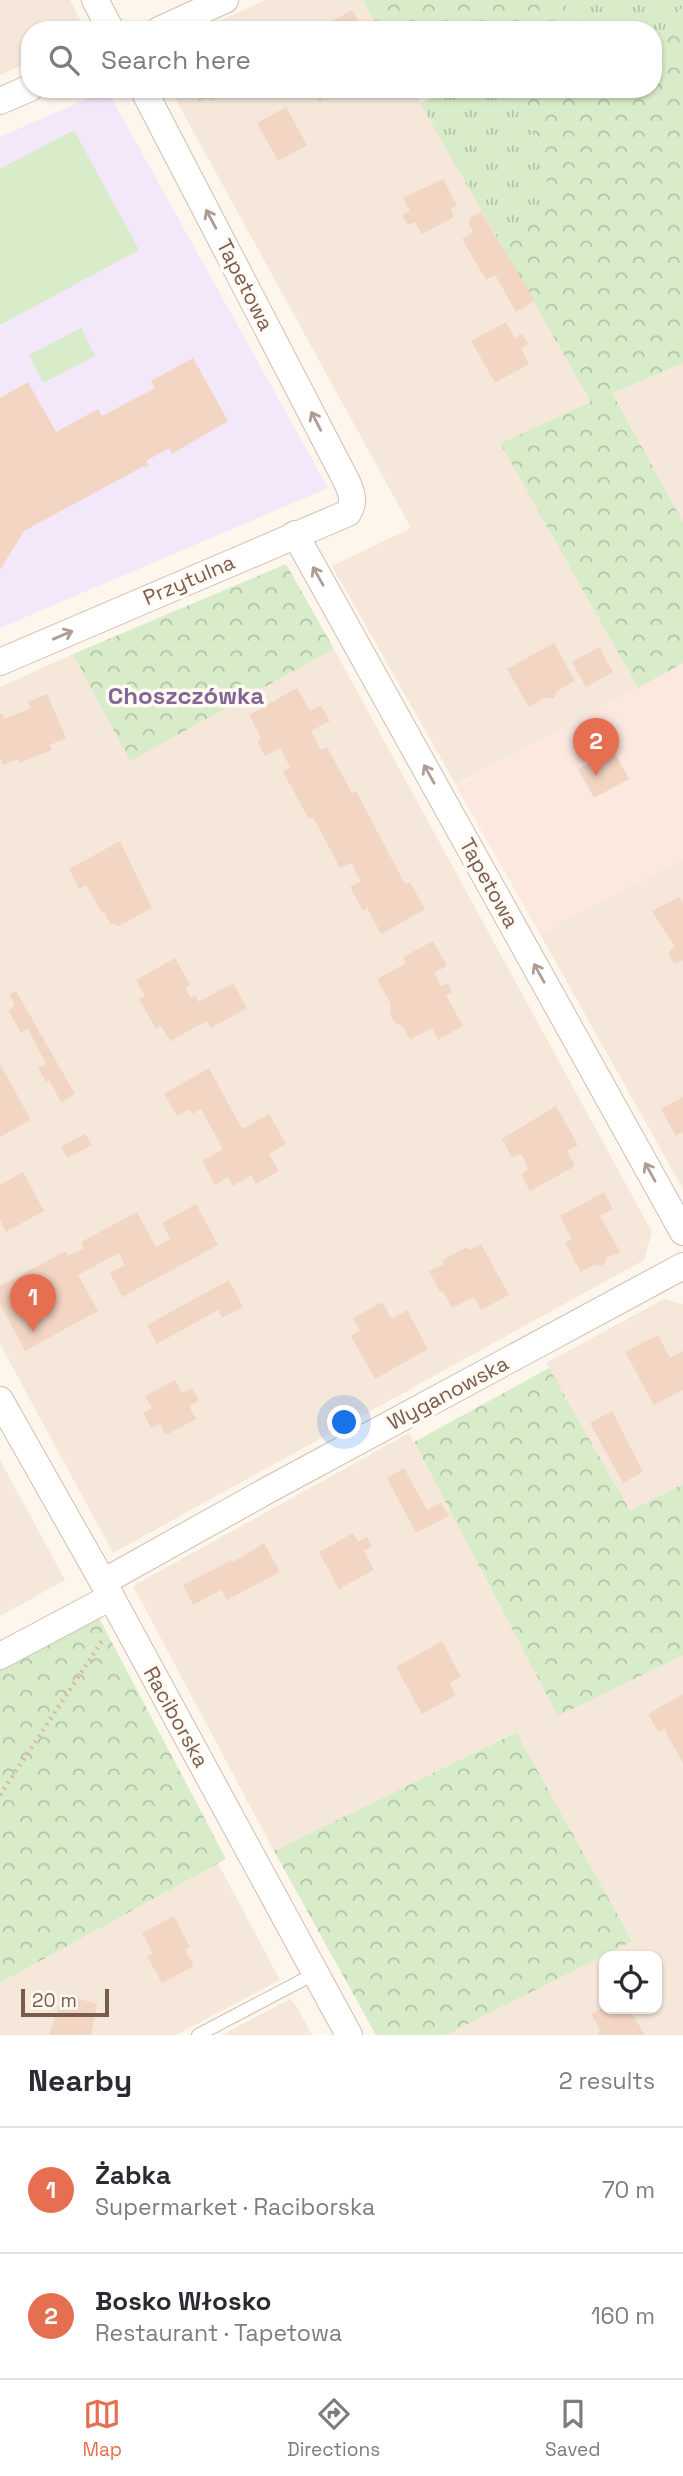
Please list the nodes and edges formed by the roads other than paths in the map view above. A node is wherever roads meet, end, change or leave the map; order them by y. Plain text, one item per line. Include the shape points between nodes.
1 (95, 0) edge
2 (225, 0) edge
3 (106, 21) edge
4 (179, 21) edge
5 (21, 92) edge
6 (148, 98) edge
7 (0, 101) edge
8 (347, 482) joint
9 (295, 534) junction
10 (0, 662) edge
11 (683, 1232) edge
12 (683, 1266) edge
13 (0, 1400) edge
14 (111, 1598) junction
15 (0, 1656) edge
16 (316, 1973) junction
17 (198, 2035) edge
18 (349, 2035) edge

1 - 3 street
2 - 4 street
5 - 7 street
8 -> 6 street, Tapetowa
8 - 9 street, Przytulna via 353,497 348,513
10 -> 9 street, Przytulna
11 -> 9 street, Tapetowa
12 - 14 street, Wyganowska via 268,1490
13 - 14 street, Raciborska
14 - 15 street, Wyganowska
14 - 16 street, Raciborska
16 - 17 lane
16 - 18 street, Raciborska

